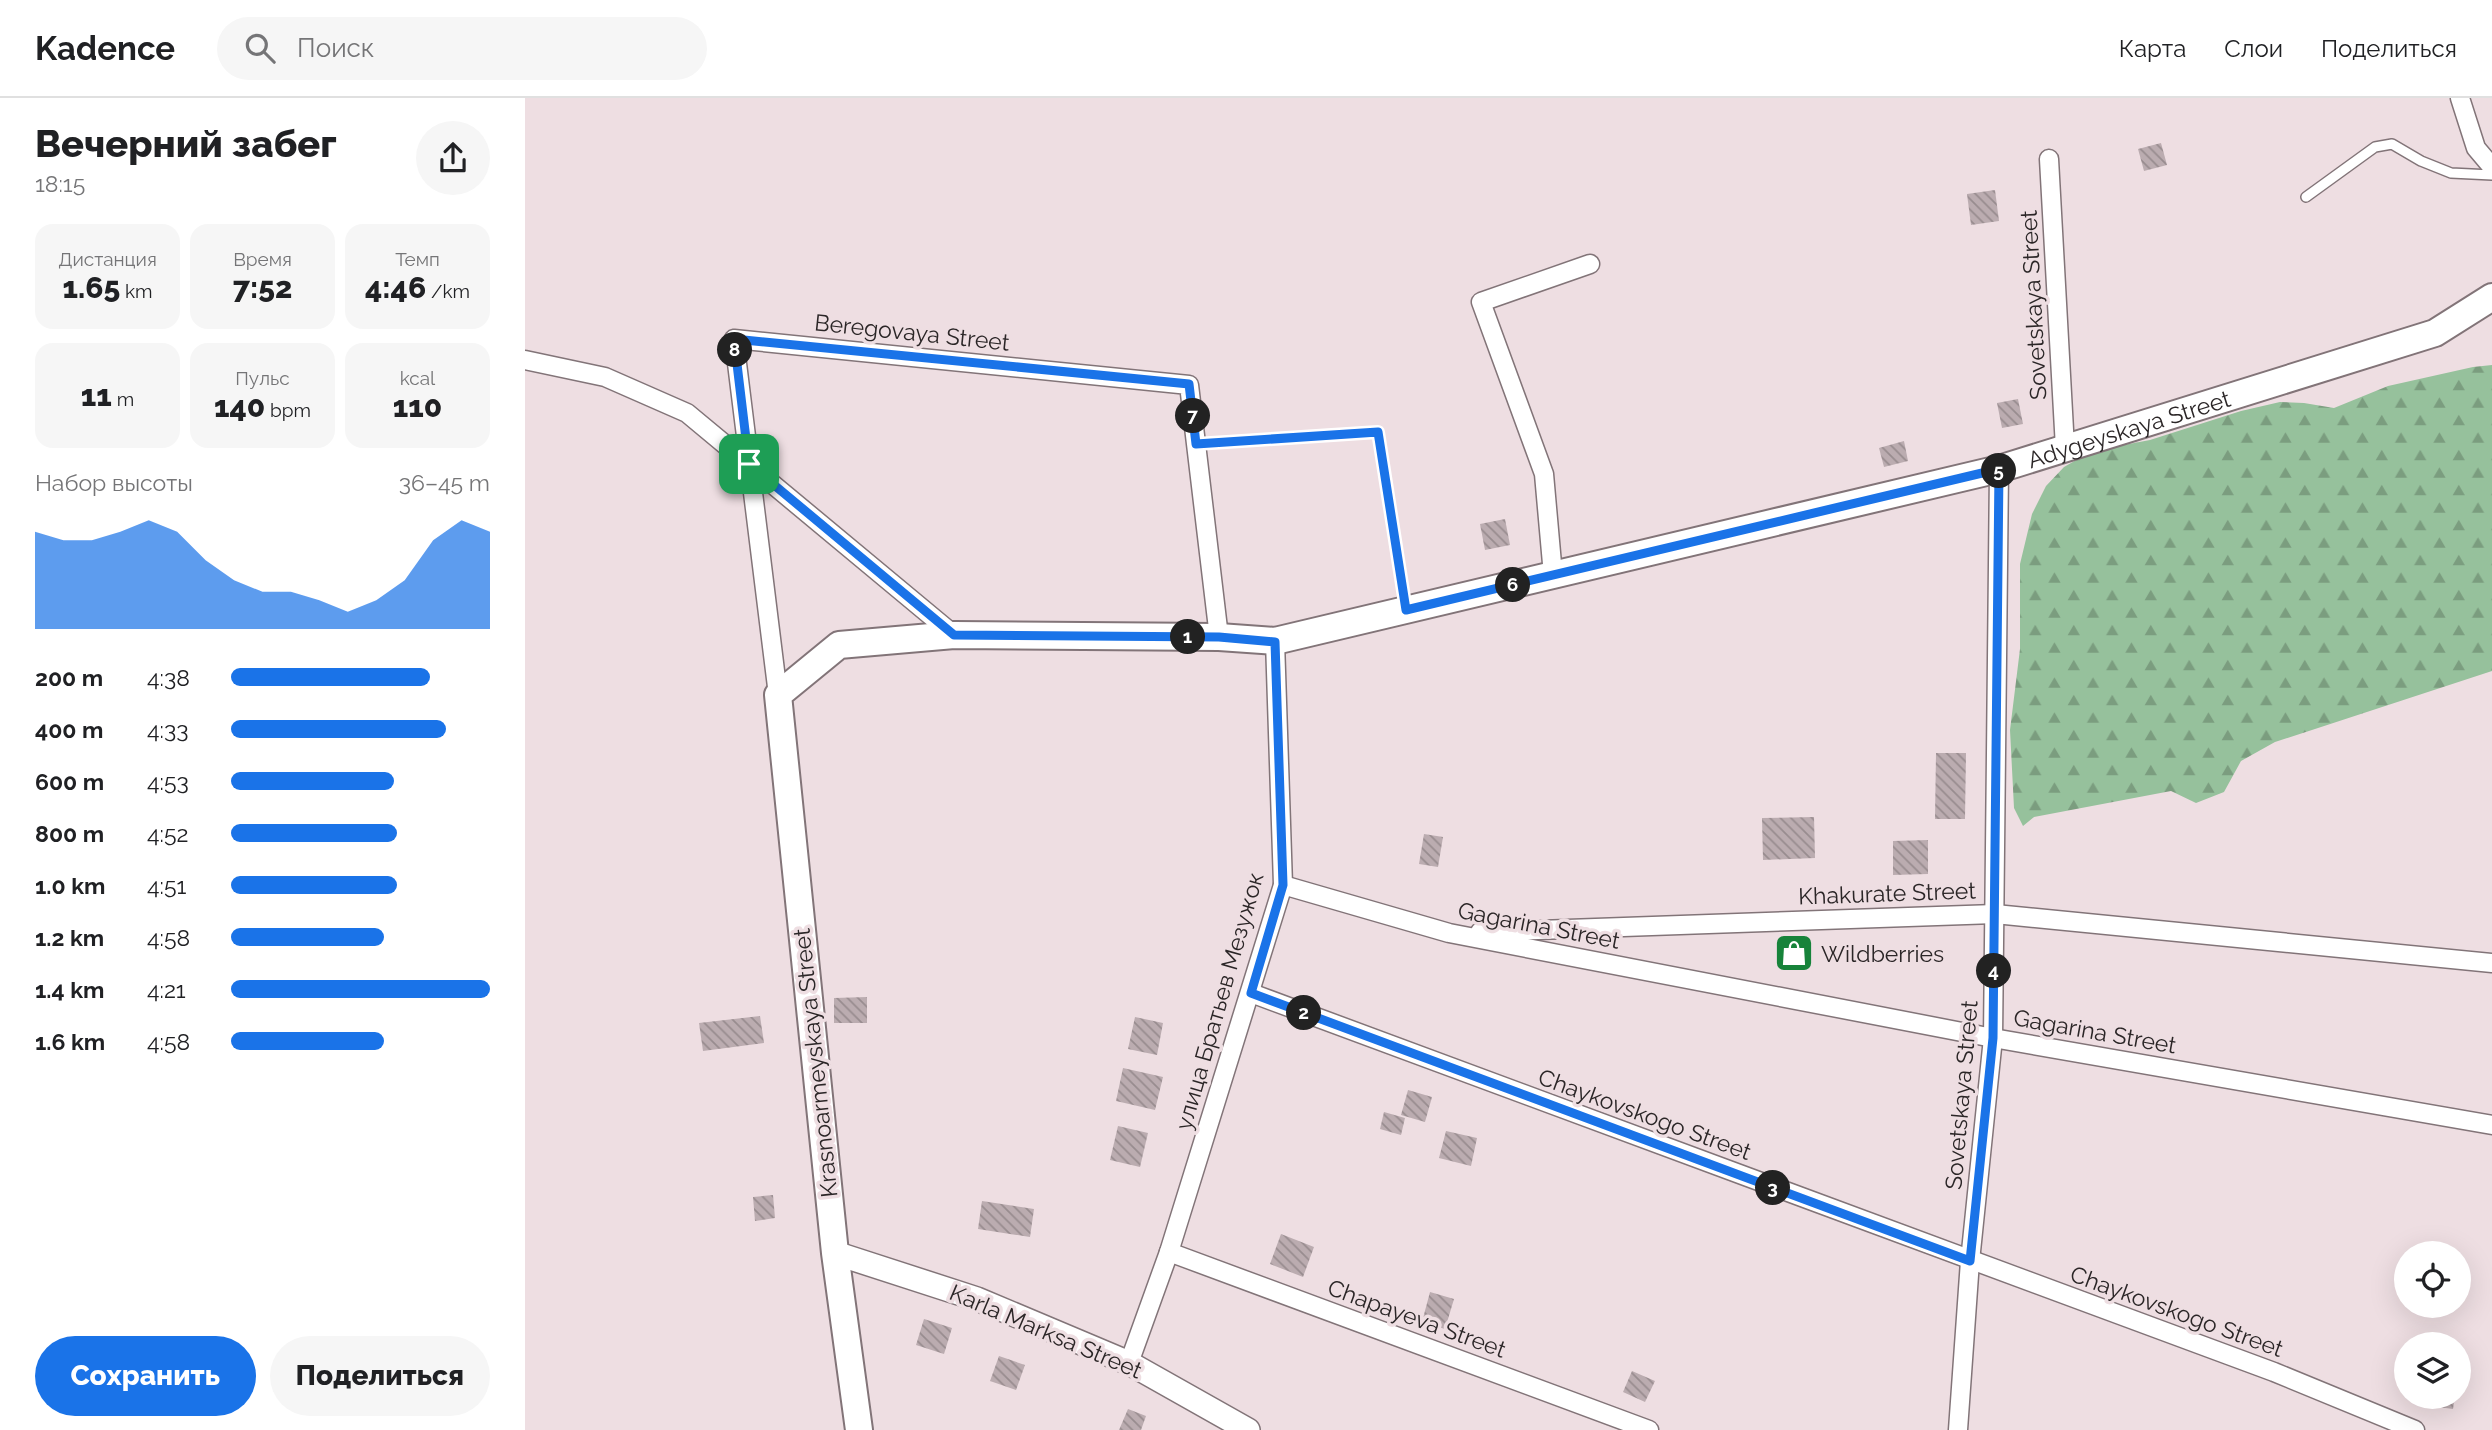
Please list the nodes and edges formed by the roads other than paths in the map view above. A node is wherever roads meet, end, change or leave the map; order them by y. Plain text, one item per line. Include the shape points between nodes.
1 (2460, 98) edge
2 (2049, 159) dead end
3 (2492, 167) edge
4 (2492, 175) edge
5 (2306, 197) dead end
6 (1590, 264) dead end
7 (2492, 297) edge
8 (525, 360) edge
9 (1196, 444) junction
10 (2065, 449) junction
11 (749, 464) junction
12 (1999, 469) junction
13 (1553, 575) junction
14 (1406, 610) junction
15 (954, 635) junction
16 (1219, 637) junction
17 (1275, 642) junction
18 (778, 695) junction
19 (1283, 885) junction
20 (1995, 914) junction
21 (1448, 933) junction
22 (2492, 963) edge
23 (1251, 993) junction
24 (1993, 1038) junction
25 (2492, 1125) edge
26 (1169, 1252) junction
27 (835, 1253) junction
28 (1970, 1261) junction
29 (1129, 1363) junction
30 (859, 1430) edge
31 (1248, 1430) edge
32 (1649, 1430) edge
33 (1958, 1430) edge
34 (2414, 1430) edge

1 - 3 street via 2476,148
2 - 10 street, Sovetskaya Street
4 - 5 lane via 2451,173 2392,144 2375,147
6 - 13 street via 1481,302 1544,474
7 - 10 main road, Adygeyskaya Street via 2435,333
8 - 11 street via 605,377 687,413
9 - 11 street, Beregovaya Street via 1189,384 734,339
9 - 14 lane via 1378,432
9 - 16 street, Beregovaya Street
10 - 12 main road, Adygeyskaya Street
11 - 15 street
11 - 18 street, Beregovaya Street
12 - 13 main road, Adygeyskaya Street
12 - 20 street, Sovetskaya Street
13 - 14 main road, Adygeyskaya Street
14 - 17 main road, Adygeyskaya Street
15 - 16 main road, Adygeyskaya Street
15 - 18 main road, Adygeyskaya Street via 839,645
16 - 17 main road, Adygeyskaya Street
17 - 19 street, улица Братьев Мезужок
18 - 27 main road, Krasnoarmeyskaya Street
19 - 21 street, Gagarina Street
19 - 23 street, улица Братьев Мезужок
20 - 21 street, Khakurate Street
20 - 22 street, Khakurate Street
20 - 24 street, Sovetskaya Street
21 - 24 street, Gagarina Street
23 - 26 street, улица Братьев Мезужок
23 - 28 street, Chaykovskogo Street
24 - 25 street, Gagarina Street
24 - 28 street, Sovetskaya Street
26 - 29 street, улица Братьев Мезужок
26 - 32 street, Chapayeva Street
27 - 29 street, Karla Marksa Street via 977,1298
27 - 30 main road, Krasnoarmeyskaya Street
28 - 33 street, Sovetskaya Street
28 - 34 street, Chaykovskogo Street via 2274,1372
29 - 31 street, Karla Marksa Street

